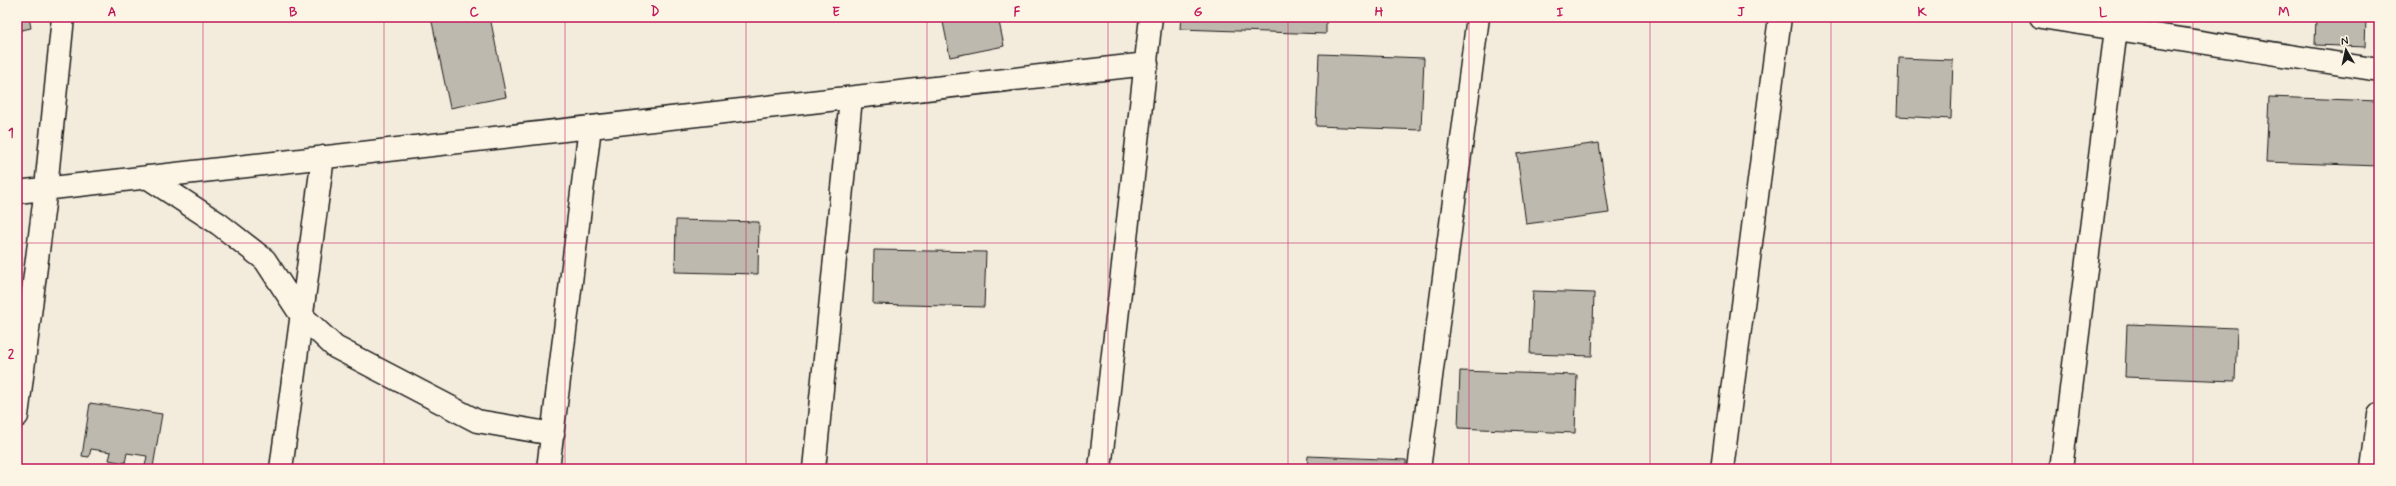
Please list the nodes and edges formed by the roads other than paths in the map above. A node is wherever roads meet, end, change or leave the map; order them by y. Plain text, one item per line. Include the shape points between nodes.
1 (63, 17) edge
2 (1151, 17) edge
3 (1478, 17) edge
4 (1780, 17) edge
5 (2041, 17) edge
6 (2116, 29) junction
7 (1147, 64) junction
8 (2379, 70) edge
9 (851, 98) junction
10 (590, 127) junction
11 (323, 157) junction
12 (147, 177) junction
13 (46, 188) junction
14 (17, 192) edge
15 (301, 315) junction
16 (2379, 414) edge
17 (17, 416) edge
18 (553, 434) junction
19 (281, 469) edge
20 (548, 469) edge
21 (814, 469) edge
22 (1100, 469) edge
23 (1419, 469) edge
24 (1722, 469) edge
25 (2061, 469) edge
26 (2372, 469) edge

1 - 13 street
2 - 7 street
3 - 23 street
4 - 24 street
5 - 6 street
6 - 8 street
6 - 25 street
7 - 9 street
7 - 22 street
9 - 10 street
9 - 21 street
10 - 11 street
10 - 18 street
11 - 12 street
11 - 15 street
12 - 13 street
12 - 15 street via 219,224 265,260
13 - 14 street
13 - 17 street
15 - 18 street via 335,347 477,421
15 - 19 street
16 - 26 street
18 - 20 street

